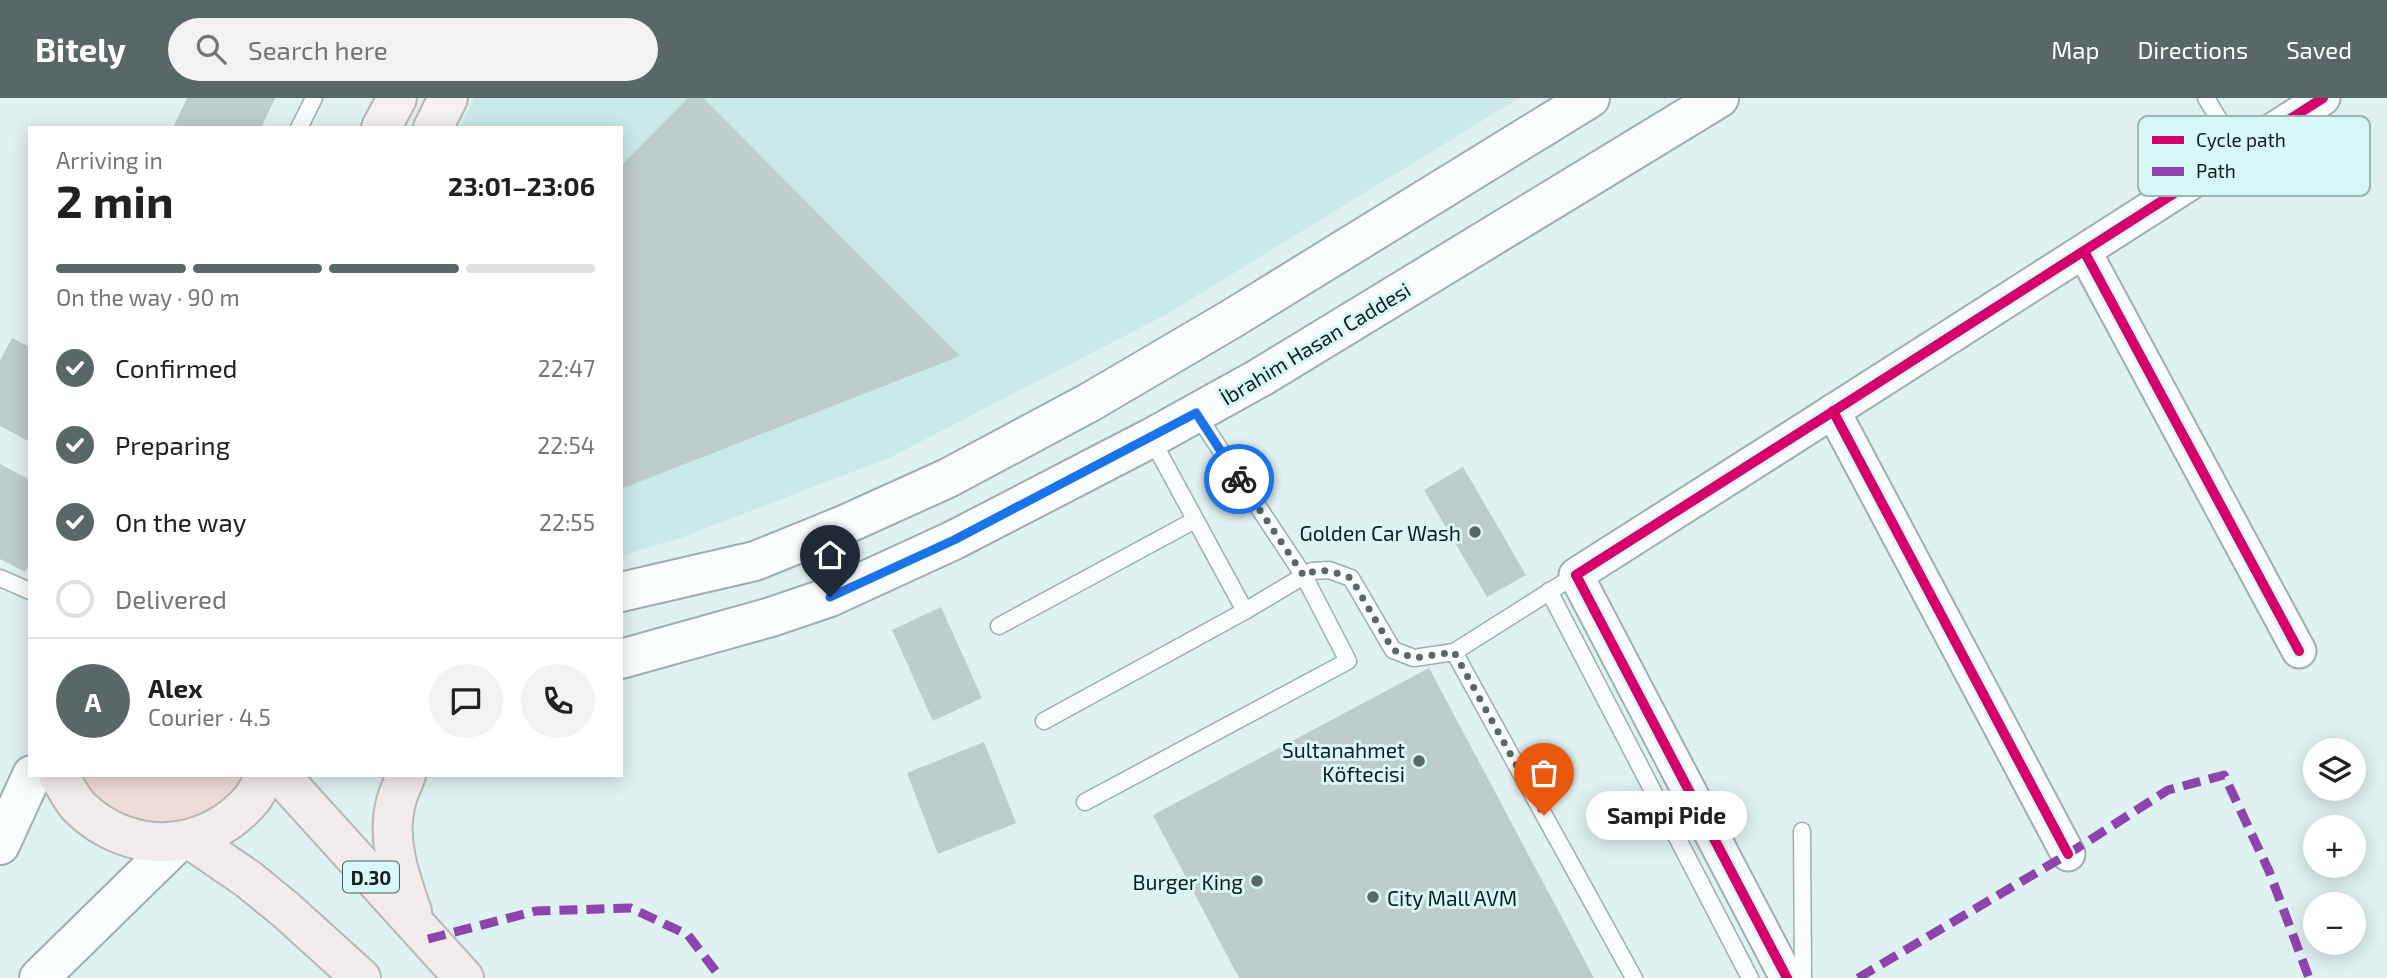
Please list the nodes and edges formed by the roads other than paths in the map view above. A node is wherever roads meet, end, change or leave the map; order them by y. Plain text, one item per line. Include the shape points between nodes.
1 (314, 98) edge
2 (1590, 98) edge
3 (1719, 98) edge
4 (2206, 98) edge
5 (2323, 98) edge
6 (2217, 116) edge
7 (2296, 116) edge
8 (300, 126) edge
9 (2173, 196) edge
10 (2085, 253) junction
11 (1833, 411) junction
12 (1196, 413) junction
13 (1151, 438) junction
14 (1195, 520) junction
15 (1304, 576) junction
16 (0, 578) edge
17 (1563, 583) junction
18 (28, 590) edge
19 (623, 592) edge
20 (1245, 611) junction
21 (999, 626) dead end
22 (2300, 651) dead end
23 (1454, 652) junction
24 (623, 658) edge
25 (1044, 721) dead end
26 (31, 777) edge
27 (59, 777) edge
28 (264, 777) edge
29 (282, 777) edge
30 (405, 777) edge
31 (1085, 802) dead end
32 (1802, 831) dead end
33 (185, 841) junction
34 (0, 845) edge
35 (2068, 853) dead end
36 (417, 927) junction
37 (39, 978) edge
38 (361, 978) edge
39 (464, 978) edge
40 (1634, 978) edge
41 (1750, 978) edge
42 (1787, 978) edge
43 (1804, 978) edge

1 - 8 lane
2 - 19 main road via 1233,318 948,478 755,561
3 - 12 main road, İbrahim Hasan Caddesi
4 - 6 lane
5 - 7 street
9 - 10 street
10 - 11 street
10 - 22 street
11 - 17 street
11 - 35 street
12 - 13 main road, İbrahim Hasan Caddesi
12 - 15 lane
13 - 14 lane
13 - 24 main road, İbrahim Hasan Caddesi via 954,540 830,597
14 - 20 lane
14 - 21 lane
15 - 20 lane
15 - 23 lane via 1329,570 1351,578 1393,650 1414,658
15 - 31 lane via 1348,662
16 - 18 lane
17 - 23 lane
17 - 41 lane
17 - 42 street
20 - 25 lane
23 - 40 lane
26 - 34 main road
27 - 33 highway via 78,806 107,829 141,841
28 - 33 highway via 253,798 225,824
29 - 36 highway, D.30
30 - 36 highway via 395,803 396,864
32 - 43 lane
33 - 37 main road
33 - 38 highway via 277,902
36 - 39 highway, D.30

